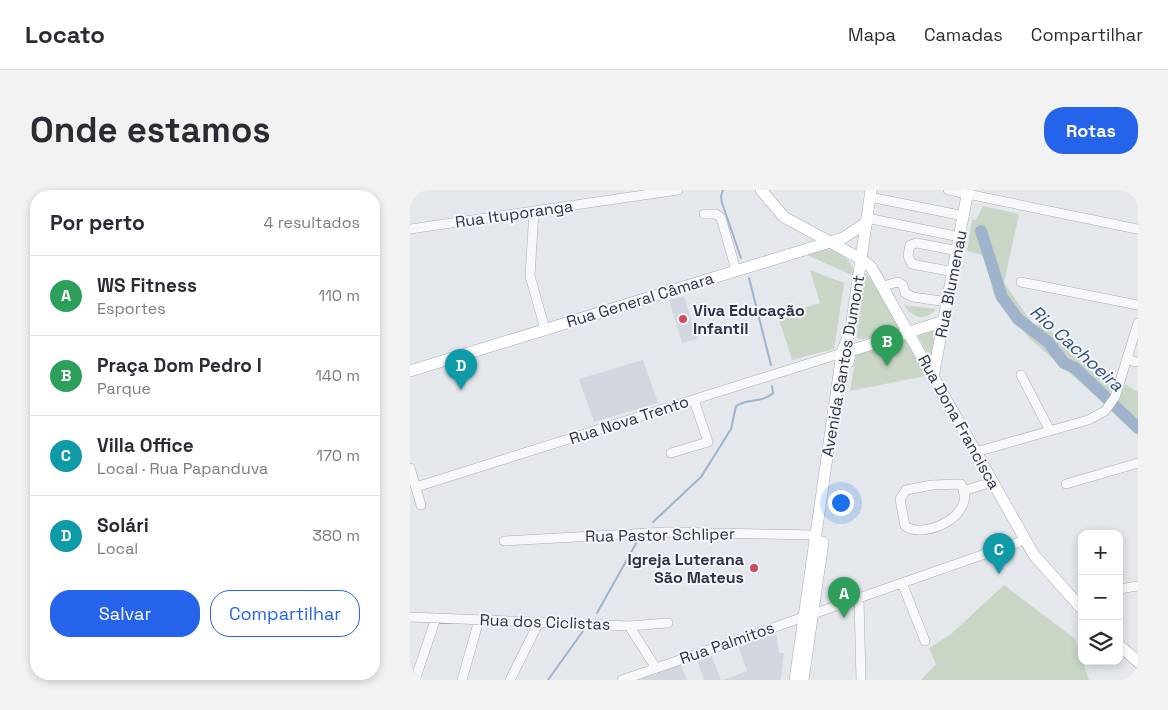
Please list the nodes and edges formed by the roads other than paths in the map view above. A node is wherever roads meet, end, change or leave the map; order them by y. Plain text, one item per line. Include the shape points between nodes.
1 (678, 190) edge
2 (761, 190) edge
3 (948, 190) edge
4 (967, 192) edge
5 (870, 194) edge
6 (534, 211) junction
7 (704, 214) dead end
8 (964, 216) junction
9 (867, 220) junction
10 (410, 229) edge
11 (1137, 229) edge
12 (804, 230) junction
13 (960, 237) junction
14 (828, 242) junction
15 (958, 251) junction
16 (796, 252) junction
17 (861, 260) junction
18 (736, 270) junction
19 (954, 272) junction
20 (1021, 282) dead end
21 (883, 286) junction
22 (948, 302) junction
23 (1138, 305) edge
24 (944, 321) junction
25 (1138, 323) edge
26 (545, 329) junction
27 (909, 332) junction
28 (850, 351) junction
29 (1127, 360) junction
30 (1138, 362) edge
31 (410, 371) edge
32 (1021, 375) dead end
33 (933, 377) junction
34 (694, 400) junction
35 (1050, 431) junction
36 (976, 452) junction
37 (671, 453) dead end
38 (1138, 463) edge
39 (410, 468) edge
40 (992, 482) junction
41 (1066, 484) dead end
42 (416, 488) junction
43 (963, 491) junction
44 (421, 505) dead end
45 (816, 535) junction
46 (1025, 540) junction
47 (504, 541) dead end
48 (902, 583) junction
49 (1138, 586) edge
50 (1123, 588) edge
51 (1078, 596) edge
52 (1070, 597) junction
53 (859, 598) junction
54 (1078, 605) edge
55 (808, 615) junction
56 (410, 617) edge
57 (436, 618) junction
58 (479, 620) junction
59 (539, 622) junction
60 (668, 623) dead end
61 (629, 626) junction
62 (925, 641) dead end
63 (1123, 648) edge
64 (1136, 658) edge
65 (656, 668) junction
66 (415, 680) edge
67 (462, 680) edge
68 (510, 680) edge
69 (622, 680) edge
70 (795, 680) edge
71 (803, 680) edge
72 (861, 680) edge

1 - 6 street, Rua Ituporanga
2 - 12 main road, Rua Dona Francisca via 778,212
3 - 4 street
4 - 8 main road, Rua Blumenau
4 - 11 street
5 - 8 street
5 - 9 main road, Avenida Santos Dumont
6 - 10 street, Rua Ituporanga
6 - 26 street via 530,276
7 - 18 street via 716,214 721,218
8 - 13 main road, Rua Blumenau
9 - 13 street
9 - 14 main road, Rua General Câmara via 849,235
9 - 17 main road, Avenida Santos Dumont
12 - 14 main road, Rua Dona Francisca
12 - 16 main road via 804,241
13 - 15 main road, Rua Blumenau
14 - 16 main road, Rua General Câmara
14 - 17 main road, Rua Dona Francisca
15 - 19 main road, Rua Blumenau
15 - 19 street via 916,243 910,245 908,260 912,264
16 - 18 main road, Rua General Câmara
17 - 21 main road, Rua Dona Francisca via 871,267
17 - 28 main road, Avenida Santos Dumont
18 - 26 main road, Rua General Câmara
19 - 22 main road, Rua Blumenau
20 - 23 street
21 - 22 street via 898,282 913,298
21 - 27 main road, Rua Dona Francisca
22 - 24 main road, Rua Blumenau
24 - 27 main road, Rua Nova Trento
24 - 33 main road, Rua Blumenau
25 - 29 street
26 - 31 main road, Rua General Câmara
27 - 28 main road, Rua Nova Trento
27 - 33 main road, Rua Dona Francisca
28 - 34 street, Rua Nova Trento
28 - 45 main road, Avenida Santos Dumont
28 - 55 main road, Avenida Santos Dumont
29 - 30 street
29 - 35 street via 1112,403 1094,418
32 - 35 street
33 - 36 main road, Rua Dona Francisca
34 - 37 street via 708,442
34 - 42 street, Rua Nova Trento
35 - 36 street
36 - 40 main road, Rua Dona Francisca
38 - 41 street
39 - 42 street
40 - 43 street
40 - 46 main road, Rua Dona Francisca
42 - 44 street
43 - 43 street via 961,484 906,490 900,498 905,526 917,530 950,522 963,502
45 - 47 street, Rua Pastor Schliper via 686,531
45 - 55 main road, Avenida Santos Dumont
46 - 48 street, Rua Palmitos
46 - 52 main road, Rua Dona Francisca
48 - 53 street, Rua Palmitos
48 - 62 street
49 - 50 street
51 - 52 street
52 - 54 main road, Rua Dona Francisca
53 - 55 street, Rua Palmitos
53 - 72 street
55 - 65 street, Rua Palmitos
55 - 70 main road, Avenida Santos Dumont
55 - 71 main road, Avenida Santos Dumont
56 - 57 street, Rua dos Ciclistas
57 - 58 street, Rua dos Ciclistas
57 - 66 street
58 - 59 street, Rua dos Ciclistas
58 - 67 street
59 - 61 street, Rua dos Ciclistas
59 - 68 street
60 - 61 street
61 - 65 street, Rua dos Ciclistas
63 - 64 main road
65 - 69 street, Rua Palmitos

